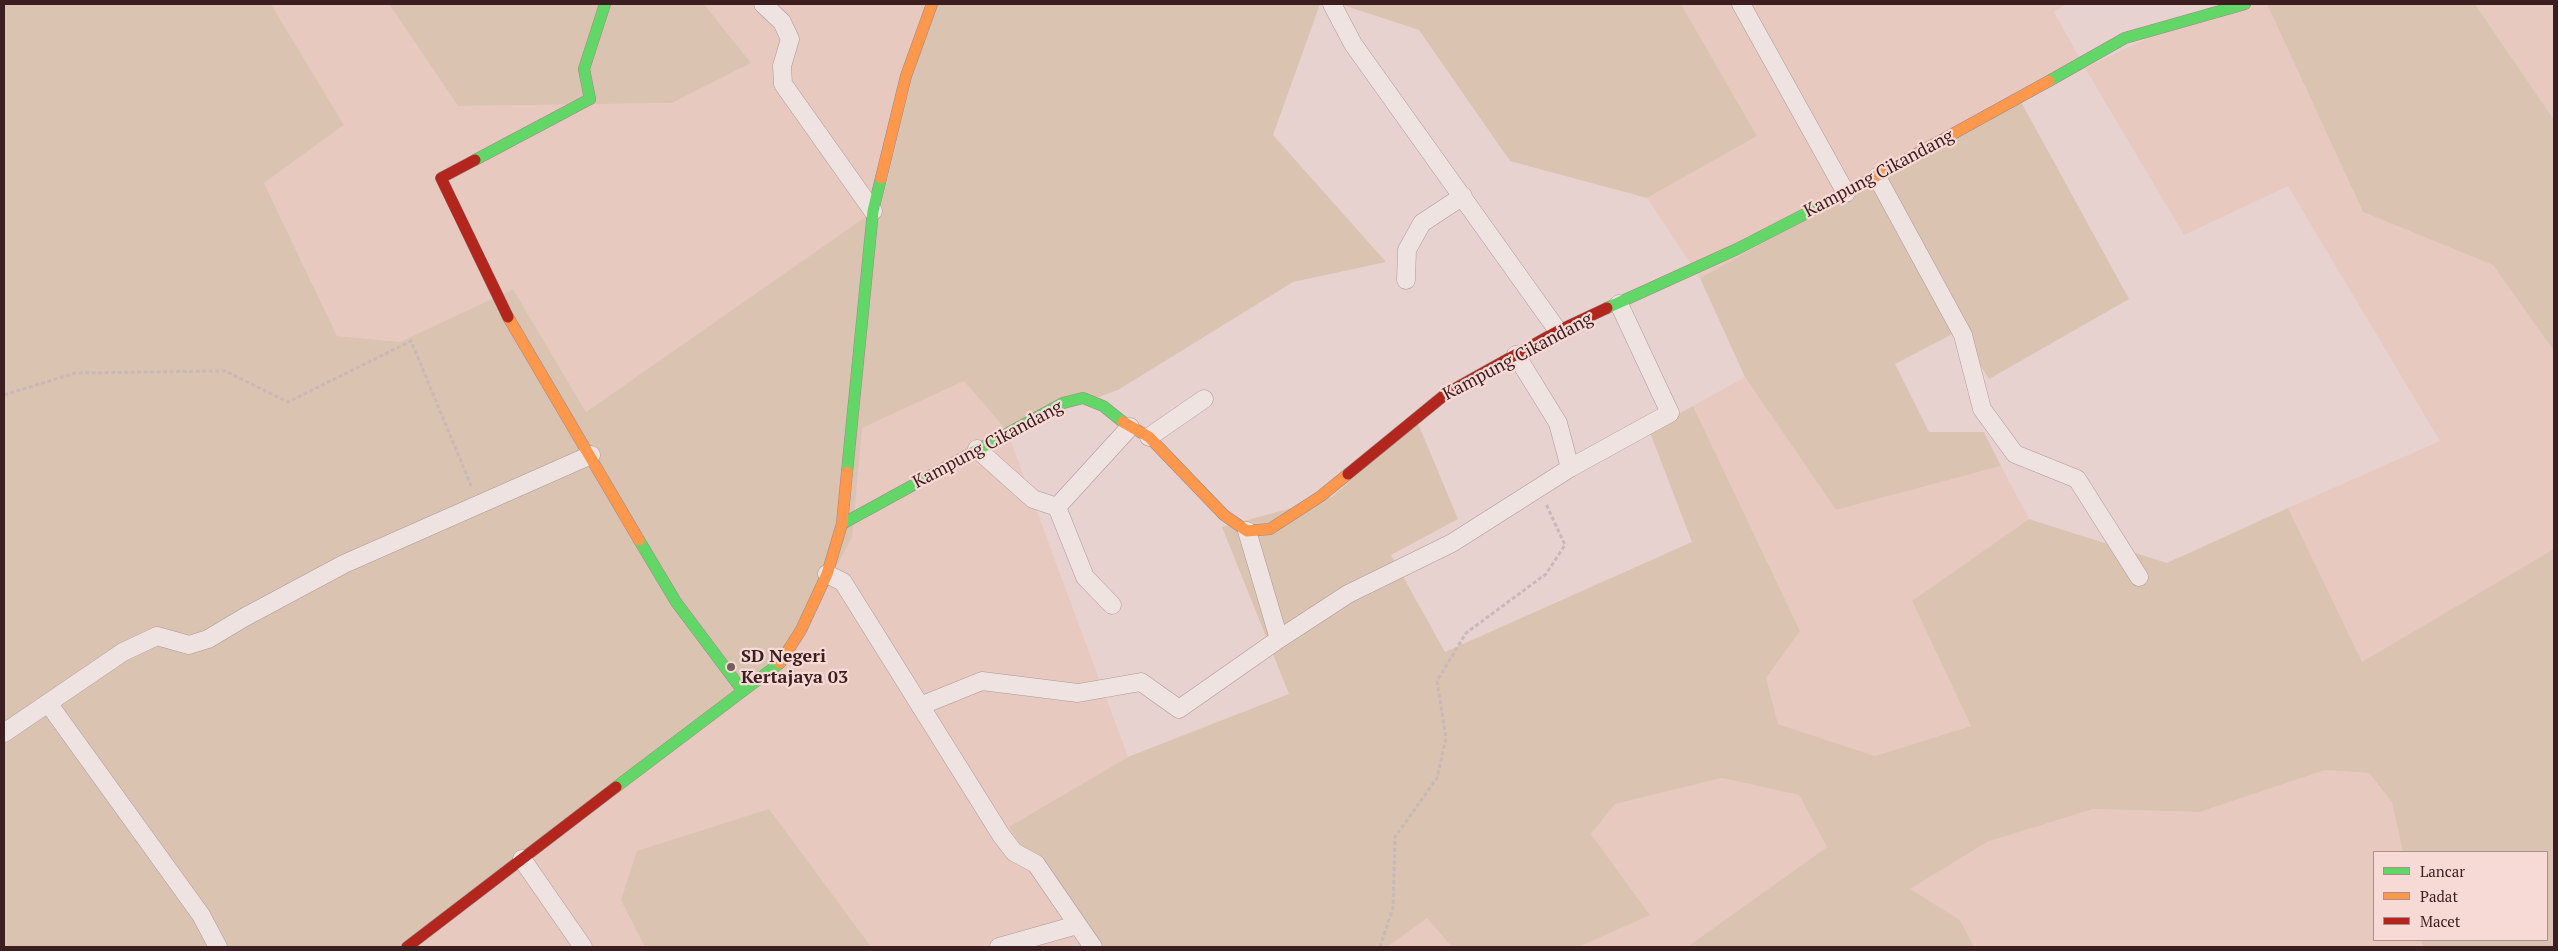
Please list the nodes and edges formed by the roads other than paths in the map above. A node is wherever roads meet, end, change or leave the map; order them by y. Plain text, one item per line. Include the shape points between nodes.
1 (605, 4) edge
2 (763, 4) edge
3 (932, 4) edge
4 (1332, 4) edge
5 (1741, 4) edge
6 (2245, 4) edge
7 (1877, 177) junction
8 (1846, 193) junction
9 (1463, 196) junction
10 (873, 211) junction
11 (1406, 280) dead end
12 (1619, 304) junction
13 (1558, 332) junction
14 (1516, 355) junction
15 (1204, 400) dead end
16 (1130, 427) junction
17 (1148, 437) junction
18 (977, 449) junction
19 (590, 455) junction
20 (1570, 468) junction
21 (1056, 507) junction
22 (842, 524) junction
23 (1247, 531) junction
24 (827, 574) junction
25 (2138, 577) dead end
26 (1112, 605) dead end
27 (1279, 639) junction
28 (742, 690) junction
29 (48, 703) junction
30 (920, 706) junction
31 (4, 733) edge
32 (522, 859) junction
33 (1078, 925) junction
34 (218, 947) edge
35 (407, 947) edge
36 (583, 947) edge
37 (998, 947) edge
38 (1093, 947) edge

1 - 19 street via 584,69 590,99 441,178 500,302
2 - 10 street via 782,22 790,39 782,66 783,84
3 - 10 street via 906,76
4 - 9 street via 1352,44
5 - 8 street
6 - 7 street, Kampung Cikandang via 2125,38
7 - 8 street, Kampung Cikandang
7 - 25 street via 1963,335 1982,409 2015,454 2077,480
8 - 12 street, Kampung Cikandang
9 - 11 street via 1422,223 1407,250
9 - 13 street
10 - 22 street
12 - 13 street, Kampung Cikandang
12 - 20 street via 1670,413
13 - 14 street, Kampung Cikandang
14 - 20 street via 1558,423
14 - 23 street, Kampung Cikandang via 1447,393 1314,500 1270,529
15 - 17 street
16 - 17 street, Kampung Cikandang
16 - 18 street, Kampung Cikandang via 1103,406 1084,398 1062,403
16 - 21 street
17 - 23 street, Kampung Cikandang via 1224,516
18 - 21 street via 1033,498
18 - 22 street, Kampung Cikandang
19 - 28 street via 676,602
19 - 29 street via 344,564 208,639 190,645 157,636 123,652
20 - 27 street via 1452,543 1348,594
21 - 26 street via 1085,577
22 - 24 street
23 - 27 street
24 - 28 street via 801,630 781,662
24 - 30 street via 843,582
27 - 30 street via 1179,709 1141,682 1078,693 982,681
28 - 32 street
29 - 31 street
29 - 34 street via 201,915
30 - 33 street via 1001,835 1014,852 1036,864
32 - 35 street
32 - 36 street
33 - 37 street
33 - 38 street

